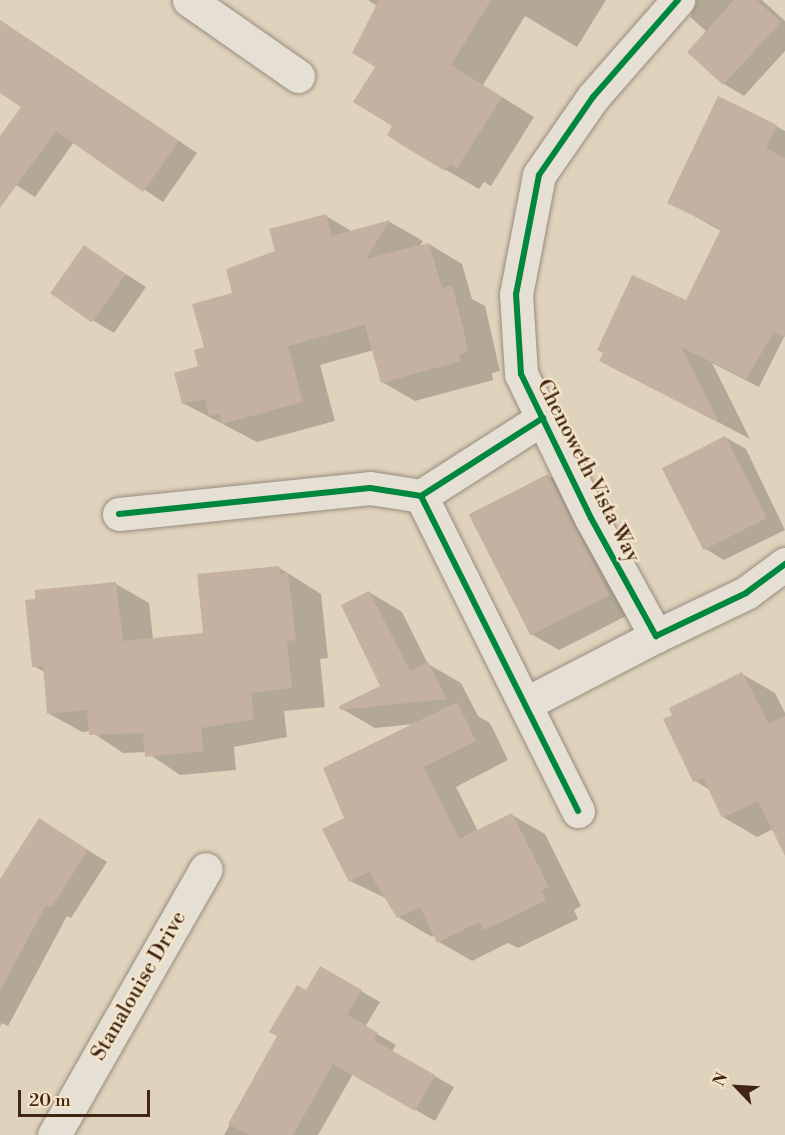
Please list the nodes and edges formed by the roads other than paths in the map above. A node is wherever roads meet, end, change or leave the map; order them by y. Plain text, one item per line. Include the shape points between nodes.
1 (189, 0) edge
2 (678, 0) edge
3 (298, 76) dead end
4 (543, 418) junction
5 (421, 496) junction
6 (119, 514) dead end
7 (785, 564) edge
8 (656, 636) junction
9 (525, 704) junction
10 (578, 811) dead end
11 (207, 869) dead end
12 (54, 1135) edge

1 - 3 street
2 - 4 street, Chenoweth Vista Way via 593,97 539,176 516,294 521,374
4 - 5 street
4 - 8 street, Chenoweth Vista Way via 591,518
5 - 6 street via 370,488
5 - 9 street
7 - 8 street via 746,593
8 - 9 street
9 - 10 street
11 - 12 street, Stanalouise Drive

